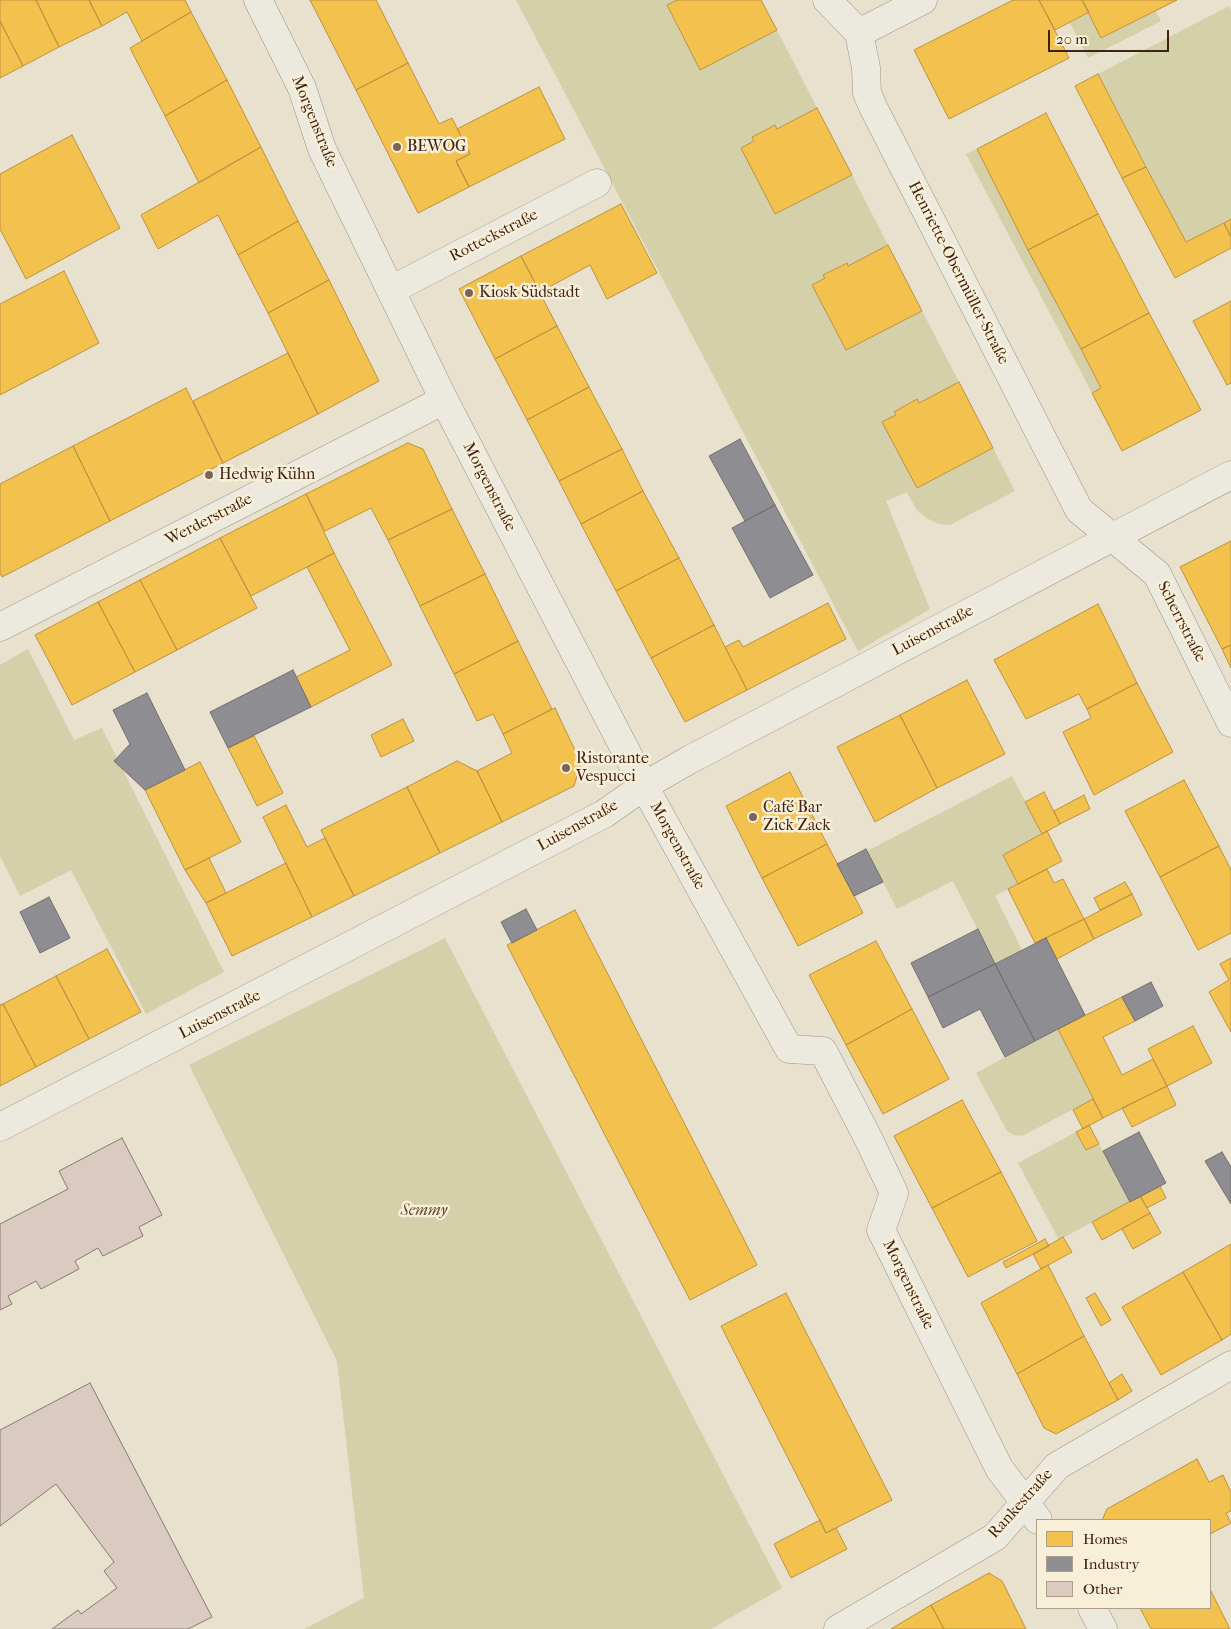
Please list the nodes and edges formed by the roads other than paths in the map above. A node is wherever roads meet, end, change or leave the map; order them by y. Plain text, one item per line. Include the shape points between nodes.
1 (258, 0) edge
2 (827, 0) edge
3 (923, 0) edge
4 (859, 33) junction
5 (597, 183) dead end
6 (391, 290) junction
7 (444, 400) junction
8 (1231, 475) edge
9 (1112, 537) junction
10 (0, 627) edge
11 (1231, 723) edge
12 (644, 786) junction
13 (0, 1127) edge
14 (1231, 1365) edge
15 (1032, 1512) edge
16 (1093, 1609) edge
17 (838, 1629) edge
18 (1103, 1629) edge

1 - 6 street, Morgenstraße via 302,88 322,149
2 - 4 street
3 - 4 street
4 - 9 street, Henriette-Obermüller-Straße via 867,93 877,116 1079,510
5 - 6 street, Rotteckstraße
6 - 7 street, Morgenstraße
7 - 10 street, Werderstraße
7 - 12 street, Morgenstraße
8 - 9 street, Luisenstraße
9 - 11 street, Scherrstraße via 1157,574
9 - 12 street, Luisenstraße
12 - 13 street, Luisenstraße via 604,814
12 - 15 street, Morgenstraße via 789,1049 823,1051 894,1193 881,1230 999,1468
14 - 15 street, Rankestraße via 1057,1466
15 - 17 street, Rankestraße via 995,1538
16 - 18 street

